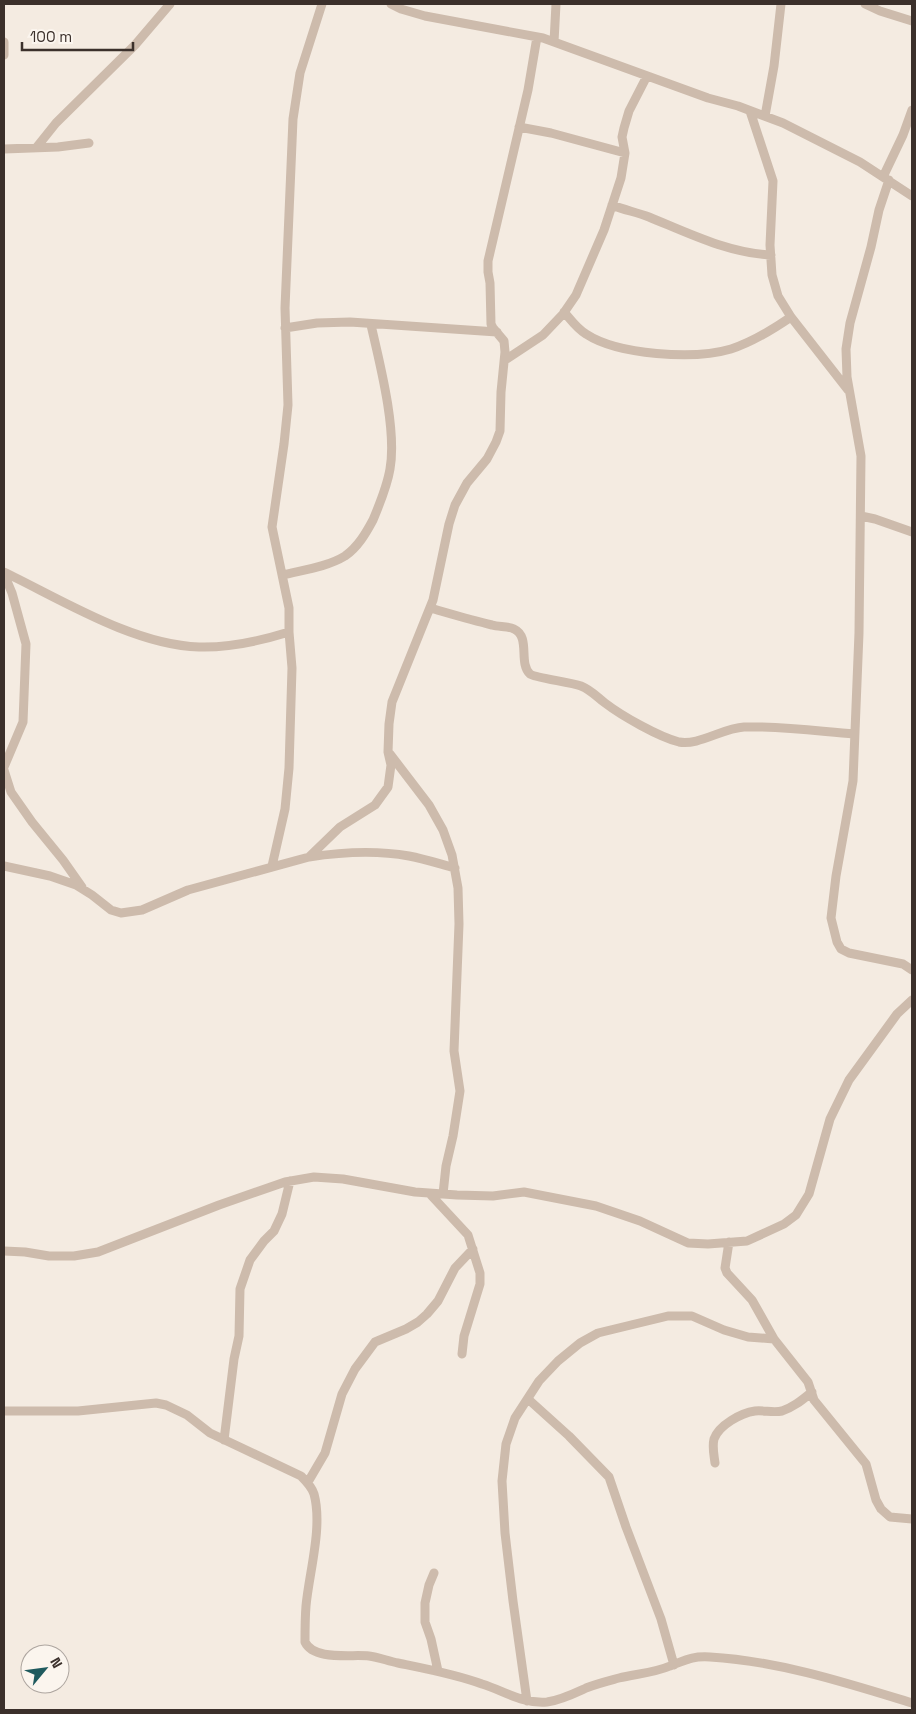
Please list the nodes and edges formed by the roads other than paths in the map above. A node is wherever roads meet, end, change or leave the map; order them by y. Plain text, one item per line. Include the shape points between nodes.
1 (170, 4) edge
2 (322, 4) edge
3 (392, 4) edge
4 (556, 4) edge
5 (781, 4) edge
6 (865, 4) edge
7 (912, 22) edge
8 (537, 37) junction
9 (4, 42) edge
10 (554, 42) junction
11 (4, 55) edge
12 (647, 76) junction
13 (912, 110) edge
14 (750, 111) junction
15 (765, 116) junction
16 (519, 127) junction
17 (89, 143) dead end
18 (36, 148) junction
19 (4, 149) edge
20 (625, 154) junction
21 (886, 178) junction
22 (912, 196) edge
23 (612, 205) junction
24 (771, 255) junction
25 (564, 312) junction
26 (791, 317) junction
27 (371, 325) junction
28 (285, 328) junction
29 (497, 332) junction
30 (505, 360) junction
31 (849, 393) junction
32 (861, 516) junction
33 (912, 532) edge
34 (4, 573) edge
35 (283, 575) junction
36 (430, 608) junction
37 (289, 632) junction
38 (854, 734) junction
39 (388, 752) junction
40 (4, 769) edge
41 (309, 857) junction
42 (4, 866) edge
43 (272, 866) junction
44 (454, 868) junction
45 (83, 890) junction
46 (912, 970) edge
47 (912, 1000) edge
48 (290, 1181) junction
49 (429, 1193) junction
50 (443, 1194) junction
51 (729, 1242) junction
52 (473, 1249) junction
53 (4, 1251) edge
54 (774, 1339) junction
55 (462, 1354) dead end
56 (812, 1392) junction
57 (528, 1398) junction
58 (4, 1409) edge
59 (224, 1440) junction
60 (715, 1463) dead end
61 (308, 1482) junction
62 (912, 1519) edge
63 (434, 1572) dead end
64 (674, 1665) junction
65 (438, 1671) junction
66 (527, 1701) junction
67 (912, 1703) edge

1 - 18 street
2 - 28 street via 300,73 293,119
3 - 8 street via 425,16
4 - 10 street
5 - 15 street
6 - 7 street
8 - 10 street
8 - 16 street
9 - 11 street
10 - 12 street
12 - 14 street
12 - 20 street via 624,128
13 - 21 street
14 - 15 street
14 - 24 street via 773,181
15 - 21 street via 841,152
16 - 20 street
16 - 29 street via 488,261 491,324
17 - 18 street
18 - 19 street
20 - 23 street
21 - 22 street
21 - 31 street via 872,247 850,323 846,349
23 - 24 street via 687,234 756,254
23 - 25 street via 590,265
24 - 26 street via 778,296
25 - 26 street via 585,334 596,339 629,349 688,355 731,349 769,332
25 - 30 street via 543,335
26 - 31 street
27 - 28 street via 350,322
27 - 29 street
27 - 35 street via 391,440 390,468 383,498 358,545 346,555
28 - 35 street via 288,405 272,526
29 - 30 street via 504,341
30 - 36 street via 500,431 487,459 466,483 455,505
31 - 32 street via 861,456
32 - 33 street
32 - 38 street
34 - 37 street via 100,620 171,644 200,647 254,643
34 - 40 street via 26,644 24,722
35 - 37 street via 289,608
36 - 38 street via 514,628 522,640 529,673 582,686 619,712 669,739 681,742 699,740 742,727
36 - 39 street via 392,702
37 - 43 street via 292,668 289,768 285,809
38 - 46 street via 853,781 836,876 831,918 833,932 841,949 849,953 903,964
39 - 41 street via 391,765 388,787 375,805 340,827
39 - 44 street via 429,805 443,830
40 - 45 street via 11,792
41 - 43 street
41 - 44 street via 376,852
42 - 45 street via 50,876
43 - 45 street via 188,890 142,910 121,913 111,910
44 - 50 street via 459,924 454,1051 460,1091
47 - 51 street via 897,1014 849,1080 830,1119 809,1194 796,1215 764,1234
48 - 49 street via 314,1177 343,1179
48 - 53 street via 98,1252 58,1256
48 - 59 street via 282,1214 274,1231 250,1260 240,1289 239,1336
49 - 50 street
49 - 52 street via 468,1234
50 - 51 street via 493,1196 524,1192 596,1206 640,1221 688,1243
51 - 54 street via 727,1273 752,1300
52 - 55 street via 480,1284 464,1336
52 - 61 street via 455,1268 438,1301 427,1314 406,1329 374,1342 354,1369 342,1394 325,1453
54 - 56 street via 808,1382
54 - 57 street via 748,1337 692,1316 668,1316 598,1333 580,1343 558,1360
56 - 60 street via 799,1403 780,1411 756,1411 736,1417 715,1438
56 - 62 street via 818,1406 866,1464 881,1509 890,1517
57 - 64 street via 609,1477 661,1618
57 - 66 street via 506,1444 502,1481 510,1582
58 - 59 street via 78,1411 156,1403 187,1415
59 - 61 street via 289,1469
61 - 65 street via 314,1493 317,1519 306,1606 307,1646 324,1654 368,1656
63 - 65 street via 425,1603 425,1622
64 - 66 street via 596,1685 564,1698 547,1702
64 - 67 street via 686,1658 708,1656 751,1661
65 - 66 street

